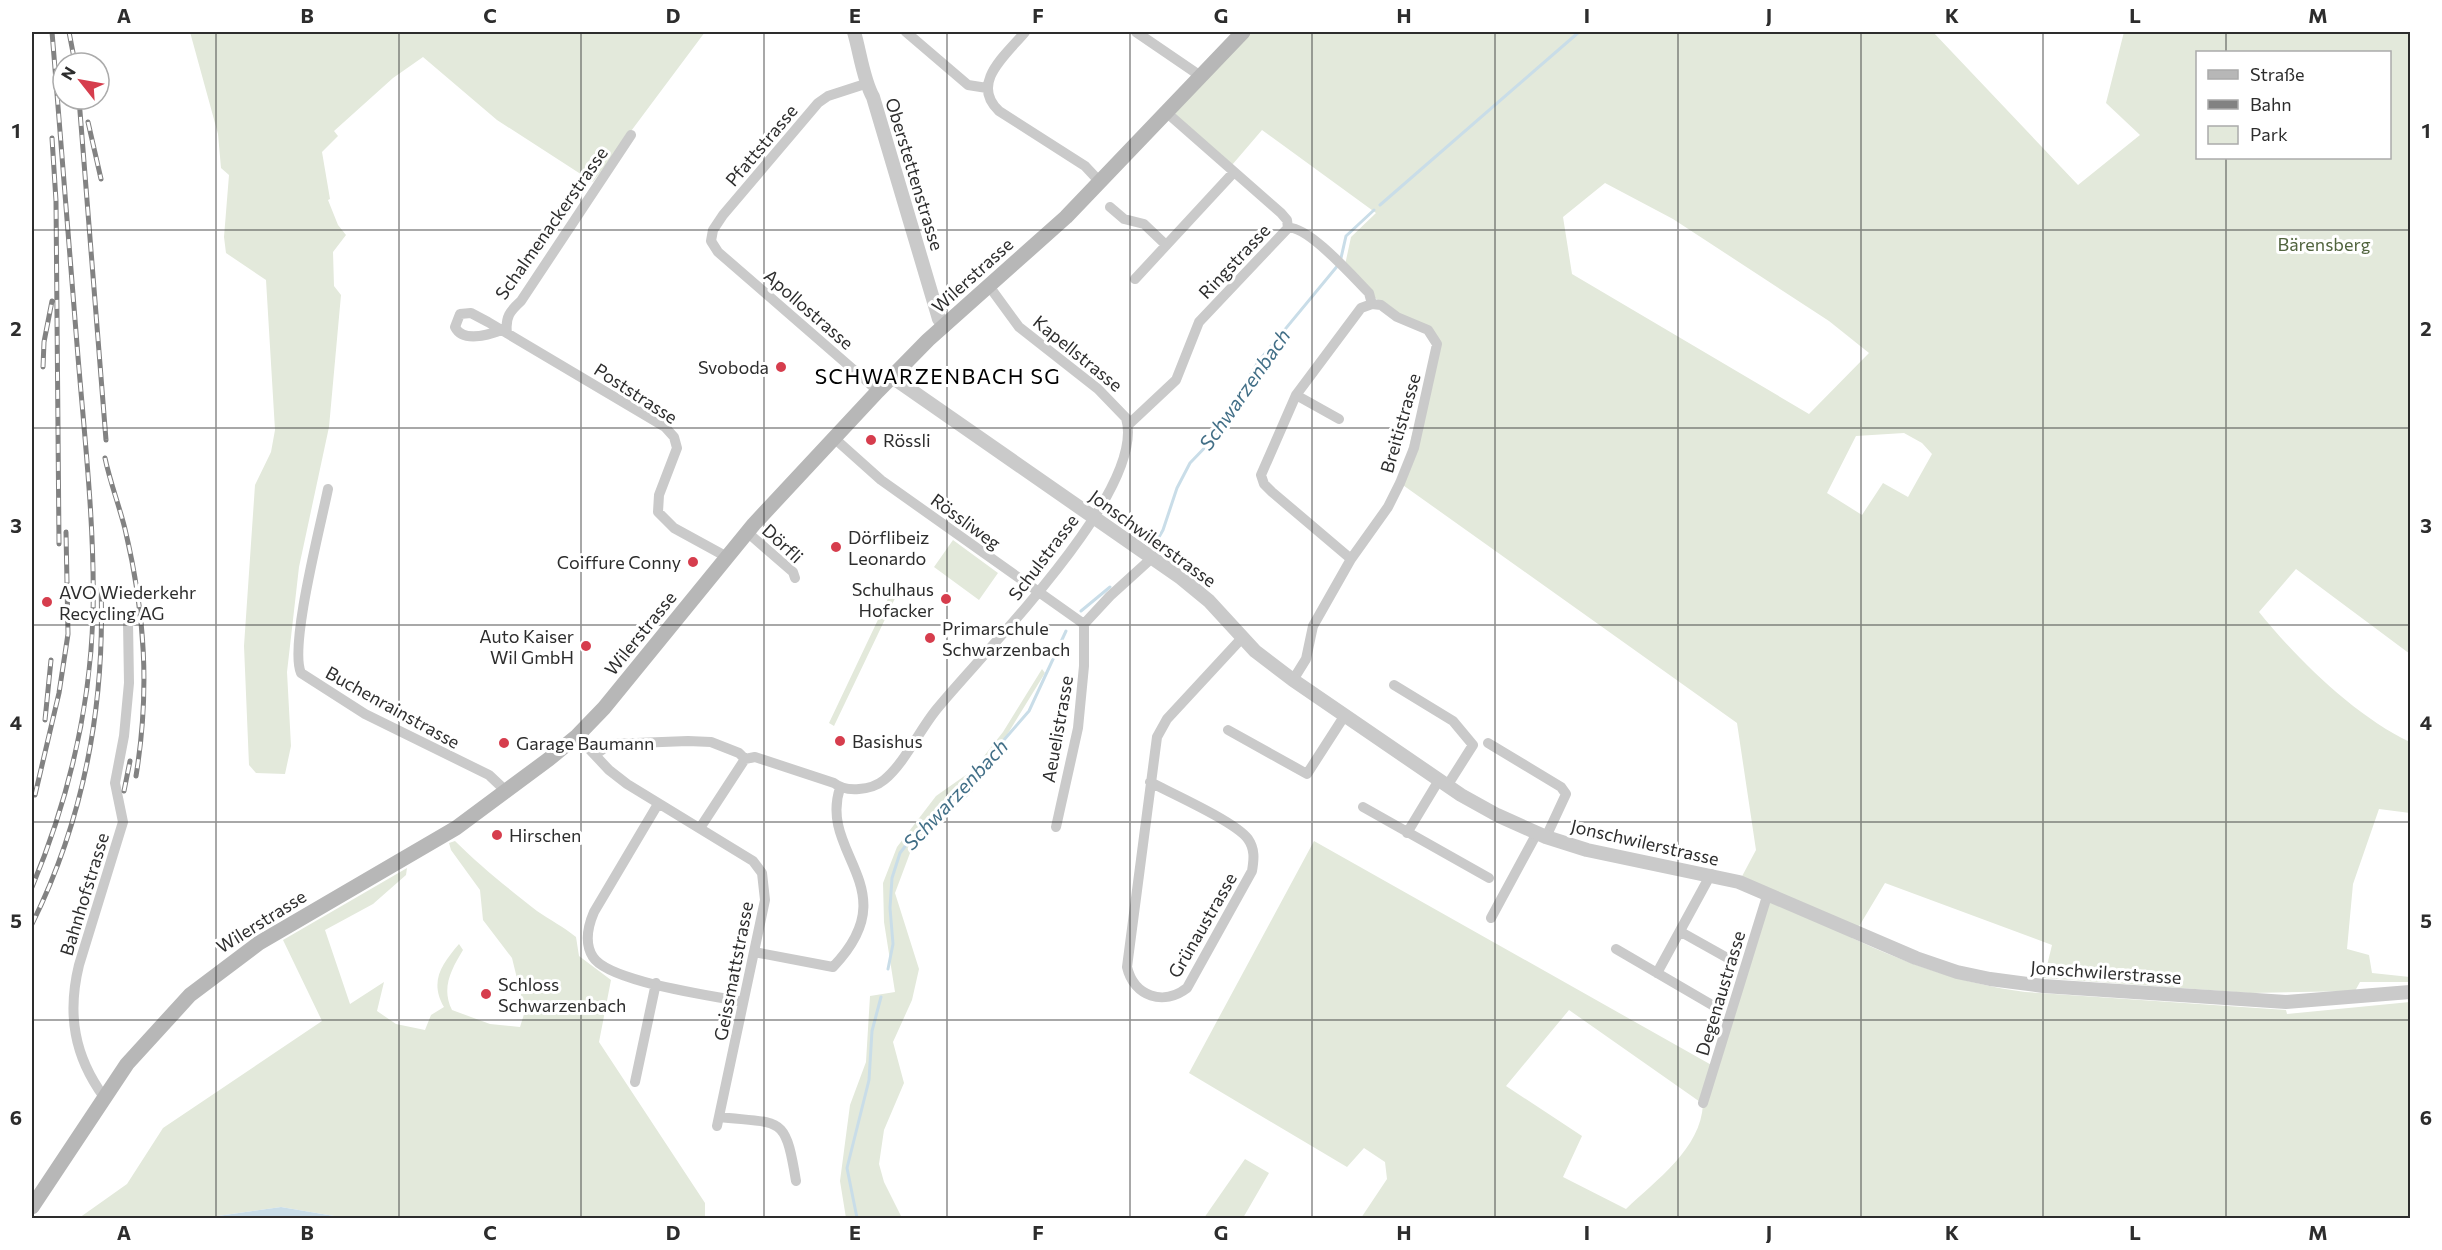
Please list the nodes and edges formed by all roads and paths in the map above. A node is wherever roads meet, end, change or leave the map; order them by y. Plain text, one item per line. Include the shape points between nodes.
1 (854, 32) edge
2 (906, 32) edge
3 (1025, 32) edge
4 (1136, 32) edge
5 (1243, 32) edge
6 (1199, 75) junction
7 (865, 84) junction
8 (987, 88) junction
9 (1166, 112) junction
10 (631, 135) dead end
11 (1234, 172) junction
12 (1100, 182) junction
13 (1110, 207) dead end
14 (1288, 228) junction
15 (1166, 244) junction
16 (718, 252) joint
17 (1135, 279) dead end
18 (989, 286) junction
19 (1372, 304) junction
20 (944, 326) junction
21 (504, 332) joint
22 (892, 377) junction
23 (878, 391) junction
24 (1296, 395) junction
25 (1339, 419) dead end
26 (1128, 425) junction
27 (834, 438) junction
28 (328, 489) dead end
29 (1094, 516) junction
30 (747, 532) junction
31 (727, 557) junction
32 (1152, 557) junction
33 (1351, 559) junction
34 (795, 578) dead end
35 (1039, 593) junction
36 (128, 622) dead end
37 (1084, 624) junction
38 (1242, 638) junction
39 (1293, 680) junction
40 (1394, 685) dead end
41 (1345, 715) junction
42 (1228, 730) dead end
43 (577, 736) junction
44 (1488, 742) dead end
45 (595, 755) junction
46 (745, 759) junction
47 (1150, 782) junction
48 (1443, 783) junction
49 (840, 788) junction
50 (506, 791) junction
51 (658, 804) junction
52 (1363, 807) dead end
53 (1056, 827) dead end
54 (700, 828) junction
55 (1407, 833) junction
56 (1542, 835) junction
57 (1711, 874) junction
58 (1490, 878) dead end
59 (1768, 893) junction
60 (1491, 918) dead end
61 (1681, 932) junction
62 (1616, 949) dead end
63 (754, 952) junction
64 (1731, 960) dead end
65 (1657, 974) junction
66 (656, 983) junction
67 (2410, 992) edge
68 (743, 1002) junction
69 (1712, 1005) dead end
70 (635, 1082) dead end
71 (104, 1096) junction
72 (1703, 1104) dead end
73 (796, 1181) dead end
74 (32, 1207) edge

1 - 7 street, Oberstettenstrasse
2 - 8 street via 965,83
3 - 8 street via 992,71
4 - 6 street
5 - 6 main road, Wilerstrasse
6 - 9 main road, Wilerstrasse
7 - 16 street, Pfattstrasse via 828,96 813,108 713,230 711,241
7 - 20 street, Oberstettenstrasse via 873,97
8 - 12 street via 999,111 1085,166
9 - 11 street, Ringstrasse
9 - 12 main road, Wilerstrasse
10 - 21 street, Schalmenackerstrasse via 521,300 509,312
11 - 14 street, Ringstrasse via 1281,213
11 - 15 street
12 - 18 main road, Wilerstrasse
13 - 15 street via 1124,219 1144,224
14 - 19 street, Breitistrasse via 1303,231 1344,268 1369,293
14 - 26 street, Ringstrasse via 1199,322 1176,380
15 - 17 street
16 - 23 street, Apollostrasse
18 - 20 main road, Wilerstrasse
18 - 26 street, Kapellstrasse via 1019,327 1111,400
19 - 24 street via 1361,308
19 - 33 street, Breitistrasse via 1428,330 1436,339 1437,350 1414,448 1400,483
20 - 22 main road, Wilerstrasse
21 - 31 street, Poststrasse via 670,432 677,448 659,495 658,512 674,528
22 - 23 main road, Wilerstrasse
22 - 29 street, Jonschwilerstrasse
23 - 27 main road, Wilerstrasse
24 - 25 street
24 - 33 street via 1265,462 1262,479
26 - 29 street via 1123,463
27 - 30 main road, Wilerstrasse
27 - 35 street, Rössliweg via 881,480
28 - 50 street, Buchenrainstrasse via 304,604 297,652 301,673 365,714 489,775
29 - 32 street, Jonschwilerstrasse
29 - 35 street, Schulstrasse
30 - 31 main road, Wilerstrasse
30 - 34 street, Dörfli
31 - 43 main road, Wilerstrasse
32 - 37 street
32 - 38 street, Jonschwilerstrasse via 1209,601
33 - 39 street, Breitistrasse via 1313,626 1305,659
35 - 37 street, Rössliweg
35 - 49 street, Schulstrasse via 936,710 886,779 863,789
36 - 71 street, Bahnhofstrasse via 128,694 116,783 123,822 79,965 72,1014 82,1061
37 - 53 street, Aeuelistrasse via 1078,728
38 - 39 street, Jonschwilerstrasse
38 - 47 street, Grünaustrasse via 1160,728
39 - 41 street, Jonschwilerstrasse
40 - 48 street via 1453,721 1473,745
41 - 42 street via 1307,774
41 - 48 street, Jonschwilerstrasse
43 - 45 street, Geissmattstrasse
43 - 50 main road, Wilerstrasse
44 - 56 street via 1561,787 1566,794
45 - 46 street, Schulstrasse via 610,744 688,741 711,742
45 - 51 street, Geissmattstrasse via 627,784
46 - 49 street, Schulstrasse via 755,757
46 - 54 street
47 - 47 street, Grünaustrasse via 1127,967 1138,988 1150,996 1165,998 1187,988 1252,871 1254,858 1252,845 1239,831
48 - 55 street
48 - 56 street, Jonschwilerstrasse via 1489,811
49 - 63 street via 840,827 863,899 860,931 833,967
50 - 71 main road, Wilerstrasse via 438,840 295,920 225,966 162,1023
51 - 54 street, Geissmattstrasse
51 - 66 street via 595,910 587,936 593,958 603,967
52 - 55 street
54 - 63 street, Geissmattstrasse via 753,861 762,873 765,900
55 - 58 street
56 - 57 street, Jonschwilerstrasse via 1587,850
56 - 60 street
57 - 59 street, Jonschwilerstrasse
57 - 61 street
59 - 67 street, Jonschwilerstrasse via 1916,958 1990,979 2286,1002
59 - 72 street, Degenaustrasse
61 - 64 street
61 - 65 street
62 - 65 street
63 - 68 street, Geissmattstrasse
65 - 69 street
66 - 68 street
66 - 70 street
68 - 73 street, Geissmattstrasse via 718,1121 780,1127 790,1144
71 - 74 main road, Wilerstrasse

